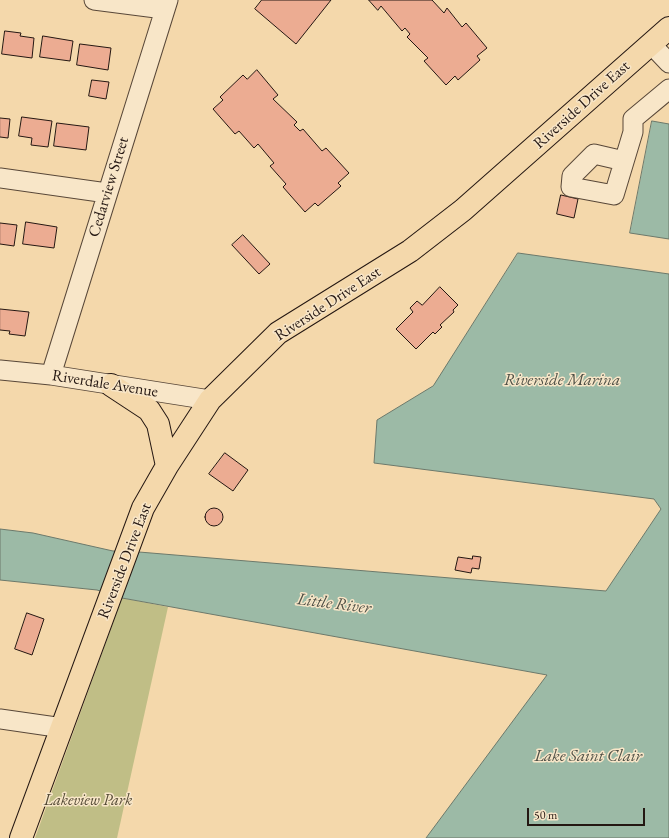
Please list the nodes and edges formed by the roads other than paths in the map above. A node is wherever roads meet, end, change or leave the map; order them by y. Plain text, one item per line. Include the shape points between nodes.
1 (94, 0) edge
2 (166, 5) edge
3 (669, 28) edge
4 (651, 44) junction
5 (669, 63) edge
6 (601, 88) junction
7 (669, 89) edge
8 (624, 161) dead end
9 (0, 178) edge
10 (470, 184) dead end
11 (106, 193) junction
12 (0, 370) edge
13 (51, 375) junction
14 (111, 385) junction
15 (210, 400) junction
16 (167, 466) junction
17 (0, 719) edge
18 (63, 728) junction
19 (21, 838) edge

1 - 2 street
2 - 11 street, Cedarview Street
3 - 4 main road, Riverside Drive East
4 - 5 street
4 - 6 main road, Riverside Drive East
6 - 10 main road via 537,126
6 - 15 main road, Riverside Drive East via 463,210 410,252 278,333
7 - 8 street via 633,119 633,132
9 - 11 street
11 - 13 street, Cedarview Street
12 - 13 street, Riverdale Avenue
13 - 14 street, Riverdale Avenue
14 - 15 street, Riverdale Avenue
14 - 16 main road via 149,410 158,424
15 - 16 main road, Riverside Drive East
16 - 18 main road, Riverside Drive East via 143,508
17 - 18 street
18 - 19 main road, Riverside Drive East

